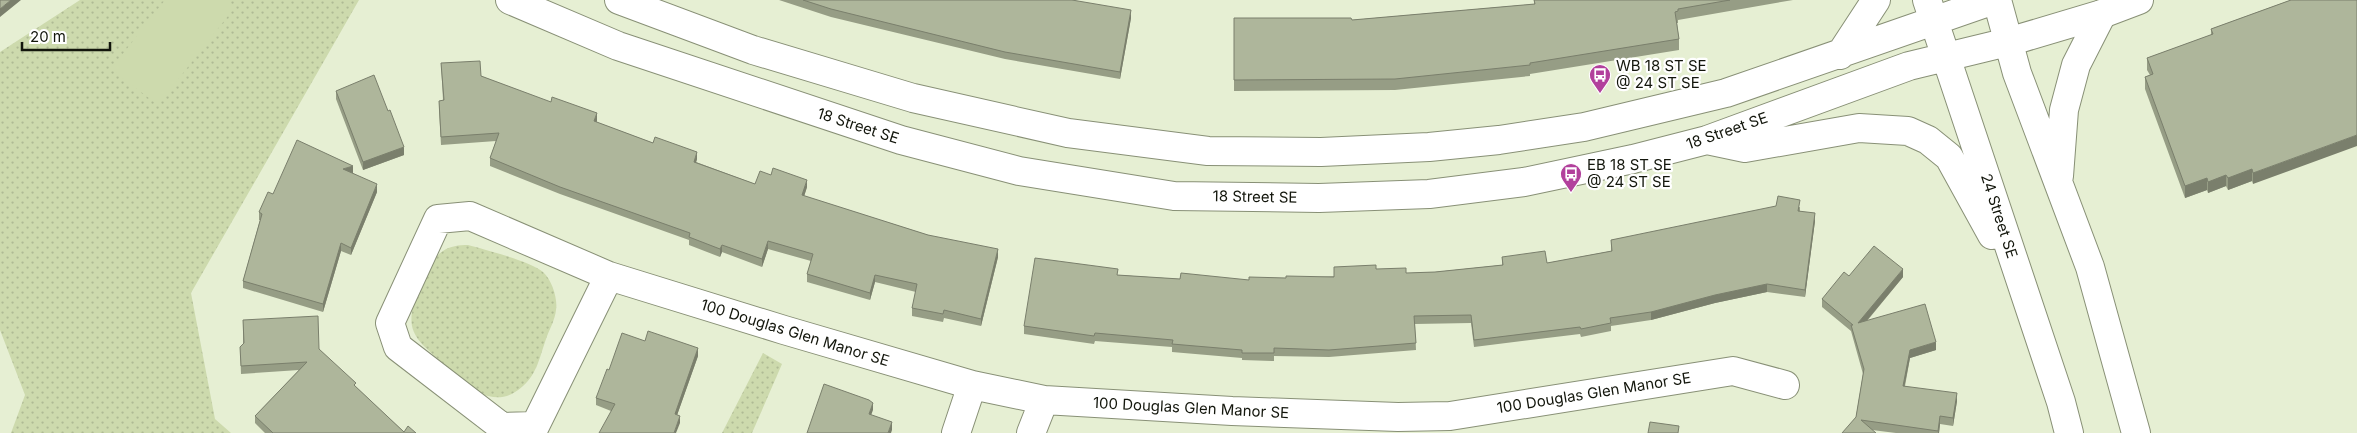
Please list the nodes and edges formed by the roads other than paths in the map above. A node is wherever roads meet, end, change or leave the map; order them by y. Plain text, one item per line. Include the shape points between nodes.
1 (510, 0) edge
2 (619, 0) edge
3 (1876, 0) edge
4 (1996, 0) edge
5 (2139, 0) edge
6 (1964, 6) edge
7 (1931, 11) edge
8 (2102, 14) junction
9 (2008, 42) junction
10 (1840, 55) junction
11 (1946, 56) junction
12 (1707, 140) junction
13 (2058, 186) junction
14 (609, 276) junction
15 (2026, 300) junction
16 (972, 385) junction
17 (1785, 385) dead end
18 (1044, 400) junction
19 (1449, 424) edge
20 (956, 433) edge
21 (1031, 433) edge
22 (2069, 433) edge
23 (2136, 433) edge

1 - 12 main road, 18 Street SE via 618,46 901,140 1019,171 1174,196 1319,198 1429,194 1524,182
2 - 10 main road via 753,50 913,98 1068,133 1208,150 1321,152 1499,140 1584,127 1726,93
3 - 10 main road
4 - 6 main road
4 - 9 main road
5 - 8 main road, 18 Street SE
6 - 7 main road
6 - 9 main road via 1973,30
7 - 10 main road
7 - 11 main road, 24 Street SE
8 - 9 main road, 18 Street SE
8 - 13 main road via 2076,65 2064,110
9 - 11 main road, 18 Street SE
9 - 13 main road
11 - 12 main road, 18 Street SE via 1909,66
11 - 15 main road, 24 Street SE
12 - 15 main road via 1745,148 1859,128 1908,131 1928,140 1949,157
13 - 23 main road via 2090,267
14 - 14 main road, 100 Douglas Glen Manor SE via 536,426 502,427 398,347 390,323 438,219 470,216
14 - 16 main road, 100 Douglas Glen Manor SE
15 - 22 main road, 24 Street SE
16 - 18 main road, 100 Douglas Glen Manor SE
16 - 20 main road
17 - 19 main road, 100 Douglas Glen Manor SE via 1733,371
18 - 19 main road, 100 Douglas Glen Manor SE via 1398,417
18 - 21 main road

